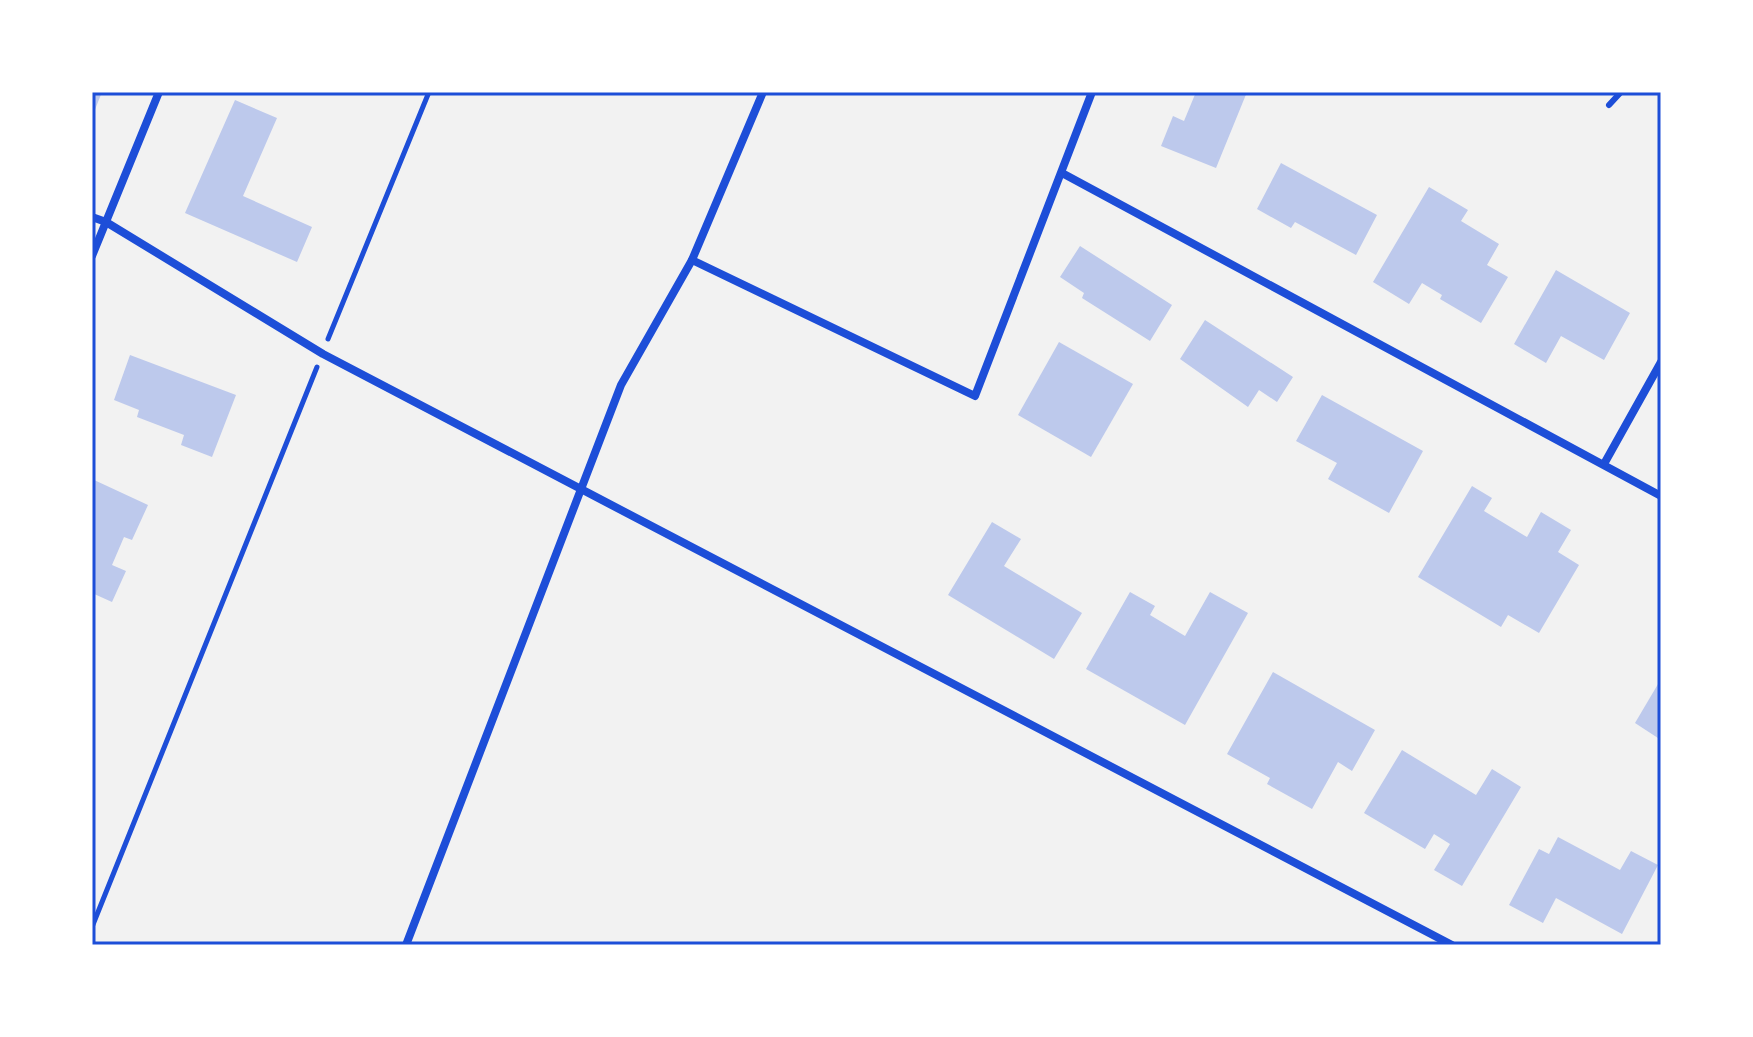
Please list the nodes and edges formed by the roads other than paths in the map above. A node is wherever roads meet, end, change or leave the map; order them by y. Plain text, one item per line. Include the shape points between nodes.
1 (159, 92) edge
2 (763, 92) edge
3 (1092, 92) edge
4 (1621, 92) edge
5 (1609, 105) dead end
6 (1062, 173) junction
7 (92, 217) edge
8 (106, 222) junction
9 (92, 256) edge
10 (692, 260) junction
11 (1661, 362) edge
12 (1604, 464) junction
13 (582, 487) junction
14 (1661, 496) edge
15 (406, 945) edge
16 (1452, 945) edge

1 - 8 street
2 - 10 street
3 - 6 street
4 - 5 lane
6 - 10 street via 975,396
6 - 12 street
7 - 8 street
8 - 9 street
8 - 13 street via 323,354
10 - 13 street via 621,385
11 - 12 street
12 - 14 street
13 - 15 street
13 - 16 street

